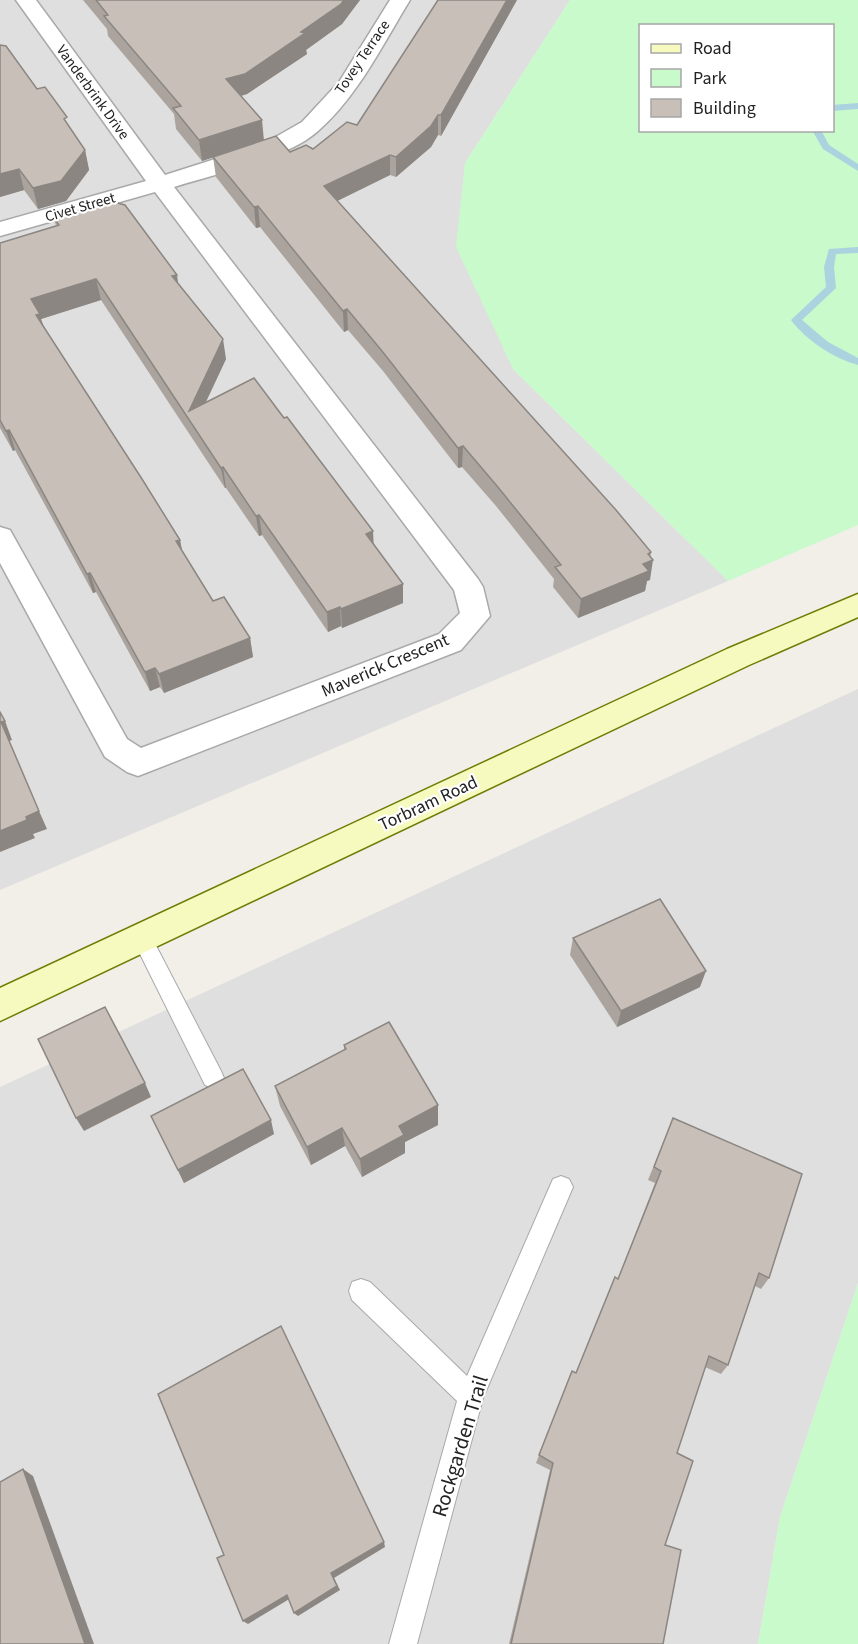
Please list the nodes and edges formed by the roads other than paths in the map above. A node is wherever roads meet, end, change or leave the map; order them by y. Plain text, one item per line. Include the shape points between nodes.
1 (26, 0) edge
2 (400, 0) edge
3 (160, 184) junction
4 (0, 229) edge
5 (0, 537) edge
6 (858, 605) edge
7 (142, 938) junction
8 (0, 1005) edge
9 (213, 1078) dead end
10 (561, 1187) dead end
11 (361, 1291) dead end
12 (471, 1397) junction
13 (404, 1644) edge

1 - 3 street, Vanderbrink Drive
2 - 3 street, Tovey Terrace via 347,85 310,127 273,148
3 - 4 street, Civet Street
3 - 5 street, Maverick Crescent via 468,587 475,616 450,642 138,763 116,748
6 - 7 main road, Torbram Road via 738,657
7 - 8 main road, Torbram Road
7 - 9 lane
10 - 12 lane, Rockgarden Trail
11 - 12 lane
12 - 13 lane, Rockgarden Trail

